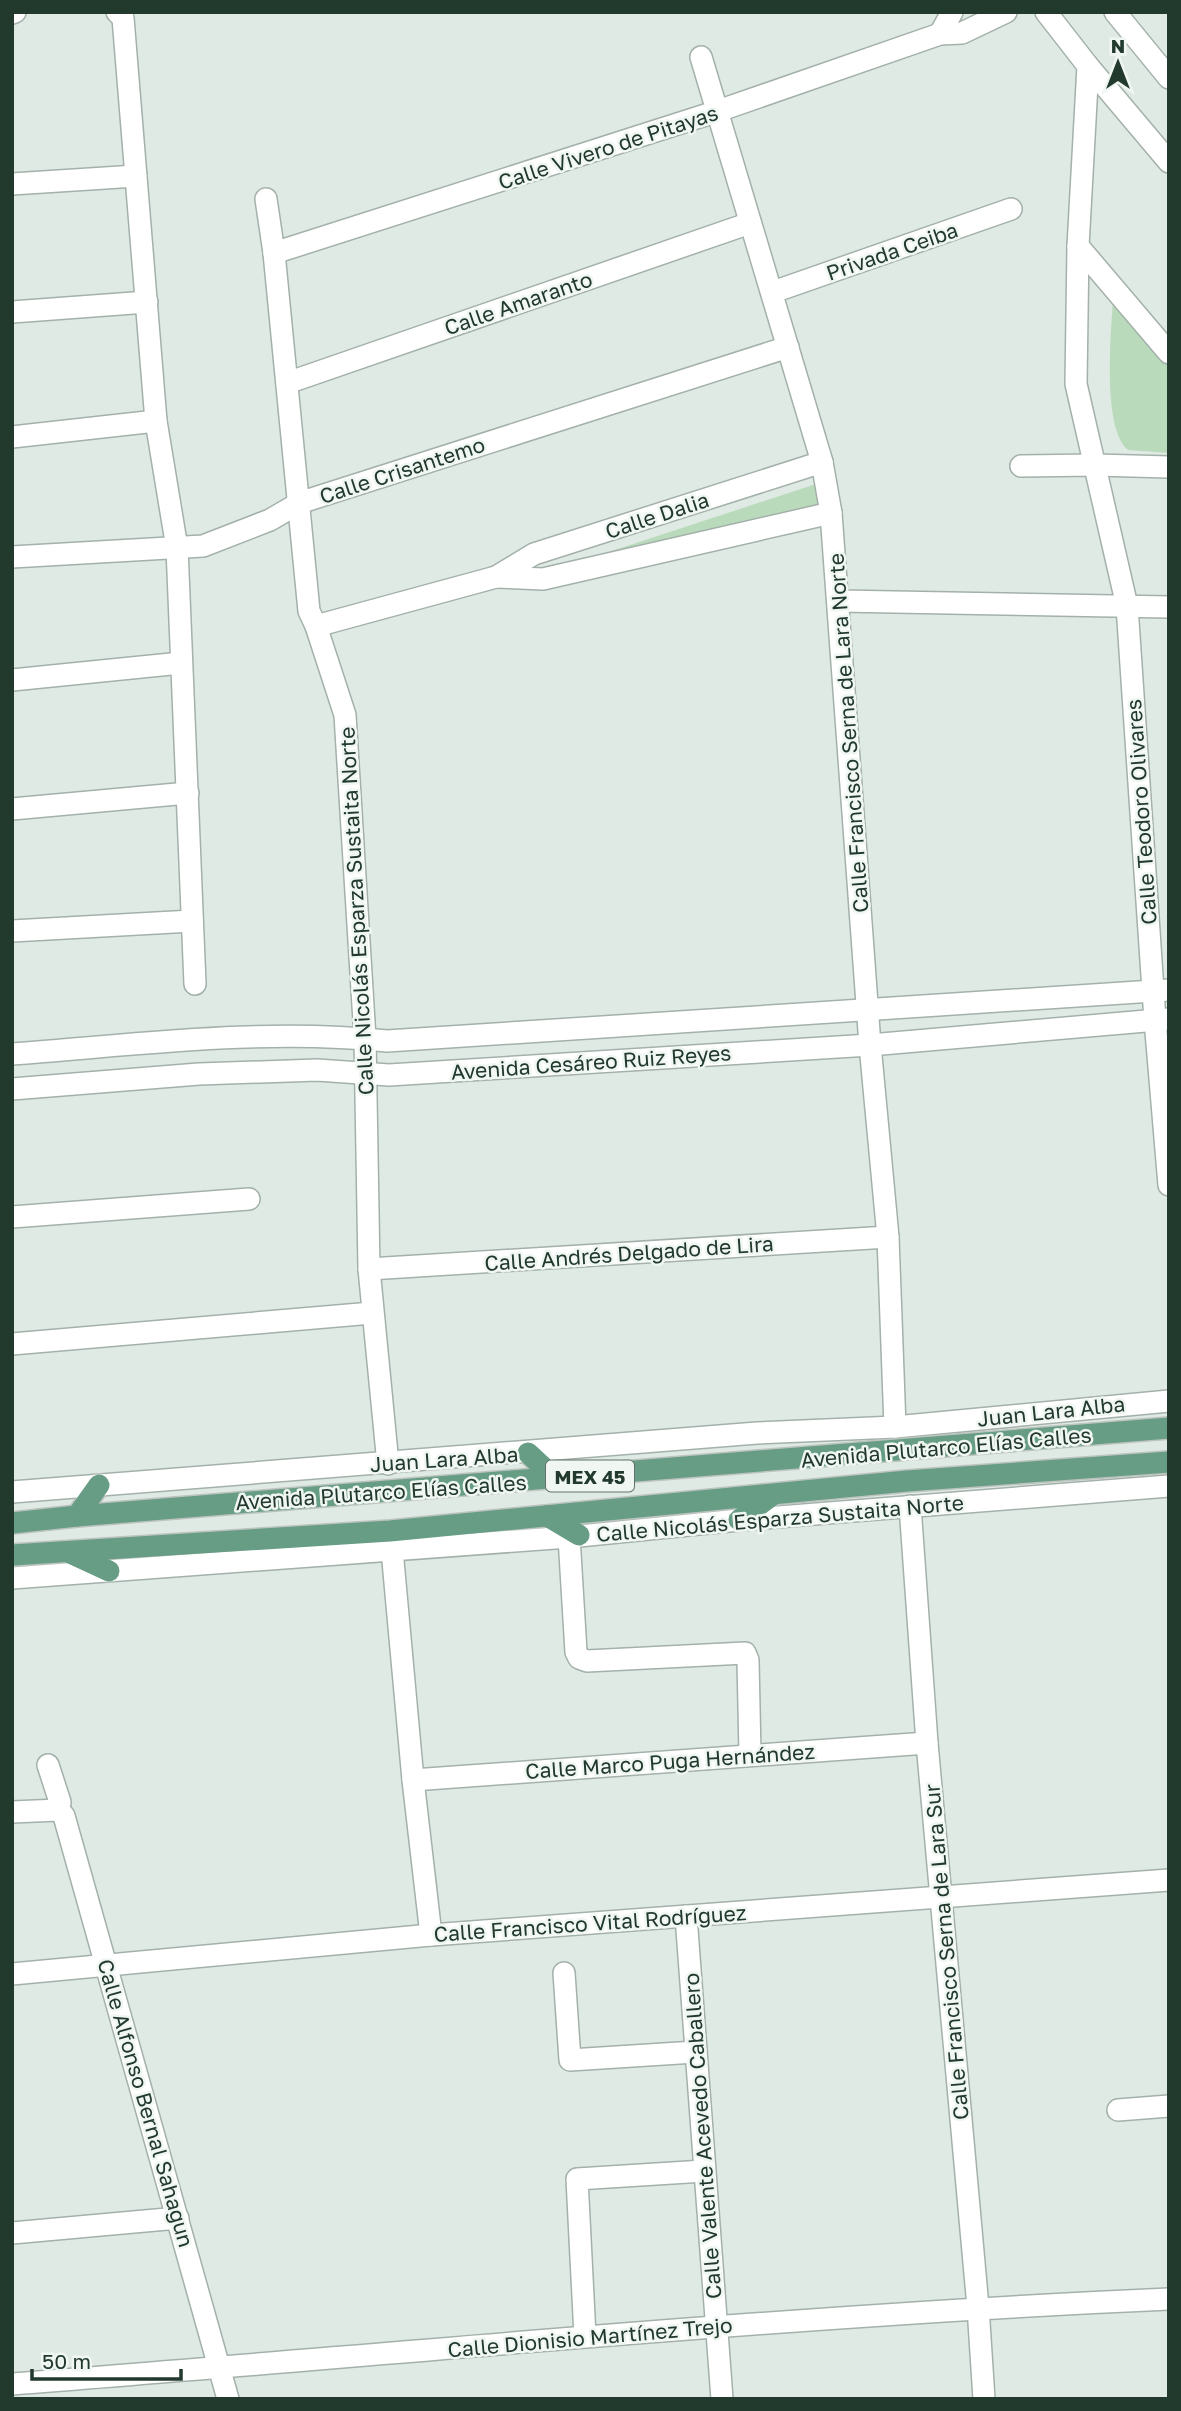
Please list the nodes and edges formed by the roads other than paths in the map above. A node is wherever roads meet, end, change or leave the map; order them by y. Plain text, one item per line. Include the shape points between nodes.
1 (117, 12) edge
2 (951, 12) edge
3 (1006, 12) edge
4 (1046, 12) edge
5 (1115, 12) edge
6 (940, 34) junction
7 (701, 57) dead end
8 (1088, 66) junction
9 (1169, 78) edge
10 (718, 111) junction
11 (1169, 162) edge
12 (136, 176) junction
13 (12, 184) edge
14 (266, 199) dead end
15 (1011, 209) dead end
16 (750, 223) junction
17 (1078, 246) junction
18 (274, 254) junction
19 (773, 292) junction
20 (147, 302) junction
21 (12, 312) edge
22 (788, 347) junction
23 (1169, 353) edge
24 (287, 383) junction
25 (156, 421) junction
26 (12, 437) edge
27 (822, 462) junction
28 (1096, 465) junction
29 (1021, 466) dead end
30 (1169, 467) edge
31 (299, 503) junction
32 (831, 513) junction
33 (177, 548) junction
34 (12, 557) edge
35 (496, 577) junction
36 (839, 601) junction
37 (1127, 606) junction
38 (1169, 607) edge
39 (316, 626) junction
40 (181, 663) junction
41 (12, 680) edge
42 (188, 793) junction
43 (12, 809) edge
44 (192, 921) junction
45 (12, 931) edge
46 (194, 984) dead end
47 (1161, 991) edge
48 (868, 1010) junction
49 (1162, 1020) edge
50 (365, 1038) junction
51 (870, 1045) junction
52 (12, 1054) edge
53 (365, 1074) junction
54 (12, 1089) edge
55 (1169, 1185) edge
56 (249, 1199) dead end
57 (12, 1217) edge
58 (888, 1237) junction
59 (369, 1269) junction
60 (373, 1313) junction
61 (12, 1344) edge
62 (1169, 1401) edge
63 (895, 1427) junction
64 (1169, 1428) edge
65 (757, 1433) junction
66 (528, 1453) junction
67 (760, 1462) junction
68 (1169, 1462) edge
69 (388, 1464) junction
70 (555, 1478) junction
71 (99, 1485) junction
72 (1169, 1486) edge
73 (12, 1492) edge
74 (772, 1495) junction
75 (911, 1506) junction
76 (77, 1516) junction
77 (547, 1516) junction
78 (739, 1520) junction
79 (12, 1523) edge
80 (574, 1536) junction
81 (392, 1550) junction
82 (68, 1552) junction
83 (12, 1555) edge
84 (110, 1571) junction
85 (12, 1578) edge
86 (927, 1743) junction
87 (750, 1755) junction
88 (48, 1765) dead end
89 (413, 1780) junction
90 (59, 1810) junction
91 (12, 1812) edge
92 (1169, 1880) edge
93 (940, 1897) junction
94 (686, 1916) junction
95 (431, 1935) junction
96 (107, 1965) junction
97 (564, 1972) dead end
98 (12, 1974) edge
99 (695, 2052) junction
100 (1169, 2106) edge
101 (1118, 2110) dead end
102 (704, 2171) junction
103 (178, 2218) junction
104 (12, 2233) edge
105 (1169, 2299) edge
106 (978, 2307) junction
107 (717, 2326) junction
108 (585, 2336) junction
109 (219, 2368) junction
110 (12, 2384) edge
111 (228, 2399) edge
112 (722, 2399) edge
113 (984, 2399) edge

1 - 12 street via 123,18
2 - 6 street
3 - 6 street, Calle Vivero de Pitayas via 962,33
4 - 8 street
5 - 9 street
6 - 10 street, Calle Vivero de Pitayas
7 - 10 street, Calle Francisco Serna de Lara Norte
8 - 11 street
8 - 17 street, Calle Teodoro Olivares
10 - 16 street, Calle Francisco Serna de Lara Norte
10 - 18 street, Calle Vivero de Pitayas
12 - 13 street
12 - 20 street
14 - 18 street, Calle Nicolás Esparza Sustaita Norte
15 - 19 street, Privada Ceiba
16 - 19 street, Calle Francisco Serna de Lara Norte
16 - 24 street, Calle Amaranto
17 - 23 street
17 - 28 street, Calle Teodoro Olivares via 1076,384
18 - 24 street, Calle Nicolás Esparza Sustaita Norte
19 - 22 street, Calle Francisco Serna de Lara Norte
20 - 21 street
20 - 25 street
22 - 27 street, Calle Francisco Serna de Lara Norte
22 - 31 street, Calle Crisantemo
24 - 31 street, Calle Nicolás Esparza Sustaita Norte
25 - 26 street
25 - 33 street
27 - 32 street, Calle Francisco Serna de Lara Norte
27 - 35 street, Calle Dalia via 534,554
28 - 29 street
28 - 30 street
28 - 37 street, Calle Teodoro Olivares
31 - 33 street, Calle Crisantemo via 270,520 203,546
31 - 39 street, Calle Nicolás Esparza Sustaita Norte via 309,611
32 - 35 street, Calle Dalia via 542,579
32 - 36 street, Calle Francisco Serna de Lara Norte
33 - 34 street, Calle Crisantemo
33 - 40 street
35 - 39 street, Calle Dalia
36 - 37 street
36 - 48 street, Calle Francisco Serna de Lara Norte
37 - 38 street
37 - 47 street, Calle Teodoro Olivares
39 - 50 street, Calle Nicolás Esparza Sustaita Norte via 345,715
40 - 41 street
40 - 42 street
42 - 43 street
42 - 44 street
44 - 45 street
44 - 46 street
47 - 48 street, Avenida Cesáreo Ruiz Reyes
47 - 49 street, Calle Teodoro Olivares
48 - 50 street, Avenida Cesáreo Ruiz Reyes via 387,1041
48 - 51 street, Calle Francisco Serna de Lara Norte
49 - 51 street, Avenida Cesáreo Ruiz Reyes
49 - 55 street, Calle Teodoro Olivares
50 - 52 street, Avenida Cesáreo Ruiz Reyes via 211,1039
50 - 53 street, Calle Nicolás Esparza Sustaita Norte
51 - 53 street, Avenida Cesáreo Ruiz Reyes
51 - 58 street, Calle Francisco Serna de Lara Norte
53 - 54 street, Avenida Cesáreo Ruiz Reyes via 317,1070 199,1074
53 - 59 street, Calle Nicolás Esparza Sustaita Norte
56 - 57 street
58 - 59 street, Calle Andrés Delgado de Lira
58 - 63 street, Calle Francisco Serna de Lara Norte
59 - 60 street, Calle Nicolás Esparza Sustaita Norte
60 - 61 street
60 - 69 street, Calle Nicolás Esparza Sustaita Norte
62 - 63 street, Juan Lara Alba
63 - 65 street, Juan Lara Alba
64 - 67 main road, Avenida Plutarco Elías Calles / MEX 45
65 - 66 street, Juan Lara Alba
65 - 67 street
66 - 69 street, Juan Lara Alba
66 - 70 main road
67 - 70 main road, Avenida Plutarco Elías Calles / MEX 45
68 - 74 main road, Avenida Plutarco Elías Calles / MEX 45
69 - 71 street, Juan Lara Alba
70 - 76 main road, Avenida Plutarco Elías Calles / MEX 45
71 - 73 street, Juan Lara Alba
71 - 76 main road
72 - 75 street, Calle Nicolás Esparza Sustaita Norte
74 - 77 main road, Avenida Plutarco Elías Calles / MEX 45
74 - 78 main road
75 - 78 street, Calle Nicolás Esparza Sustaita Norte
75 - 86 street, Calle Francisco Serna de Lara Sur
76 - 79 main road, Avenida Plutarco Elías Calles / MEX 45
77 - 80 main road
77 - 82 main road, Avenida Plutarco Elías Calles / MEX 45
78 - 80 street, Calle Nicolás Esparza Sustaita Norte
80 - 81 street, Calle Nicolás Esparza Sustaita Norte
80 - 87 street via 579,1658 745,1653
81 - 84 street, Calle Nicolás Esparza Sustaita Norte
81 - 89 street
82 - 83 main road, Avenida Plutarco Elías Calles / MEX 45
82 - 84 main road
84 - 85 street, Calle Nicolás Esparza Sustaita Norte
86 - 87 street, Calle Marco Puga Hernández
86 - 93 street, Calle Francisco Serna de Lara Sur
87 - 89 street, Calle Marco Puga Hernández
88 - 90 street, Calle Alfonso Bernal Sahagun
89 - 95 street
90 - 91 street
90 - 96 street, Calle Alfonso Bernal Sahagun
92 - 93 street, Calle Francisco Vital Rodríguez
93 - 94 street, Calle Francisco Vital Rodríguez
93 - 106 street, Calle Francisco Serna de Lara Sur
94 - 95 street, Calle Francisco Vital Rodríguez
94 - 99 street, Calle Valente Acevedo Caballero
95 - 96 street, Calle Francisco Vital Rodríguez
96 - 98 street, Calle Francisco Vital Rodríguez
96 - 103 street, Calle Alfonso Bernal Sahagun
97 - 99 street via 570,2060
99 - 102 street, Calle Valente Acevedo Caballero
100 - 101 street
102 - 107 street, Calle Valente Acevedo Caballero
102 - 108 street via 577,2179
103 - 104 street
103 - 109 street, Calle Alfonso Bernal Sahagun
105 - 106 street, Calle Dionisio Martínez Trejo
106 - 107 street, Calle Dionisio Martínez Trejo
106 - 113 street, Calle Francisco Serna de Lara Sur
107 - 108 street, Calle Dionisio Martínez Trejo
107 - 112 street, Calle Valente Acevedo Caballero
108 - 109 street, Calle Dionisio Martínez Trejo
109 - 110 street, Calle Dionisio Martínez Trejo
109 - 111 street, Calle Alfonso Bernal Sahagun

